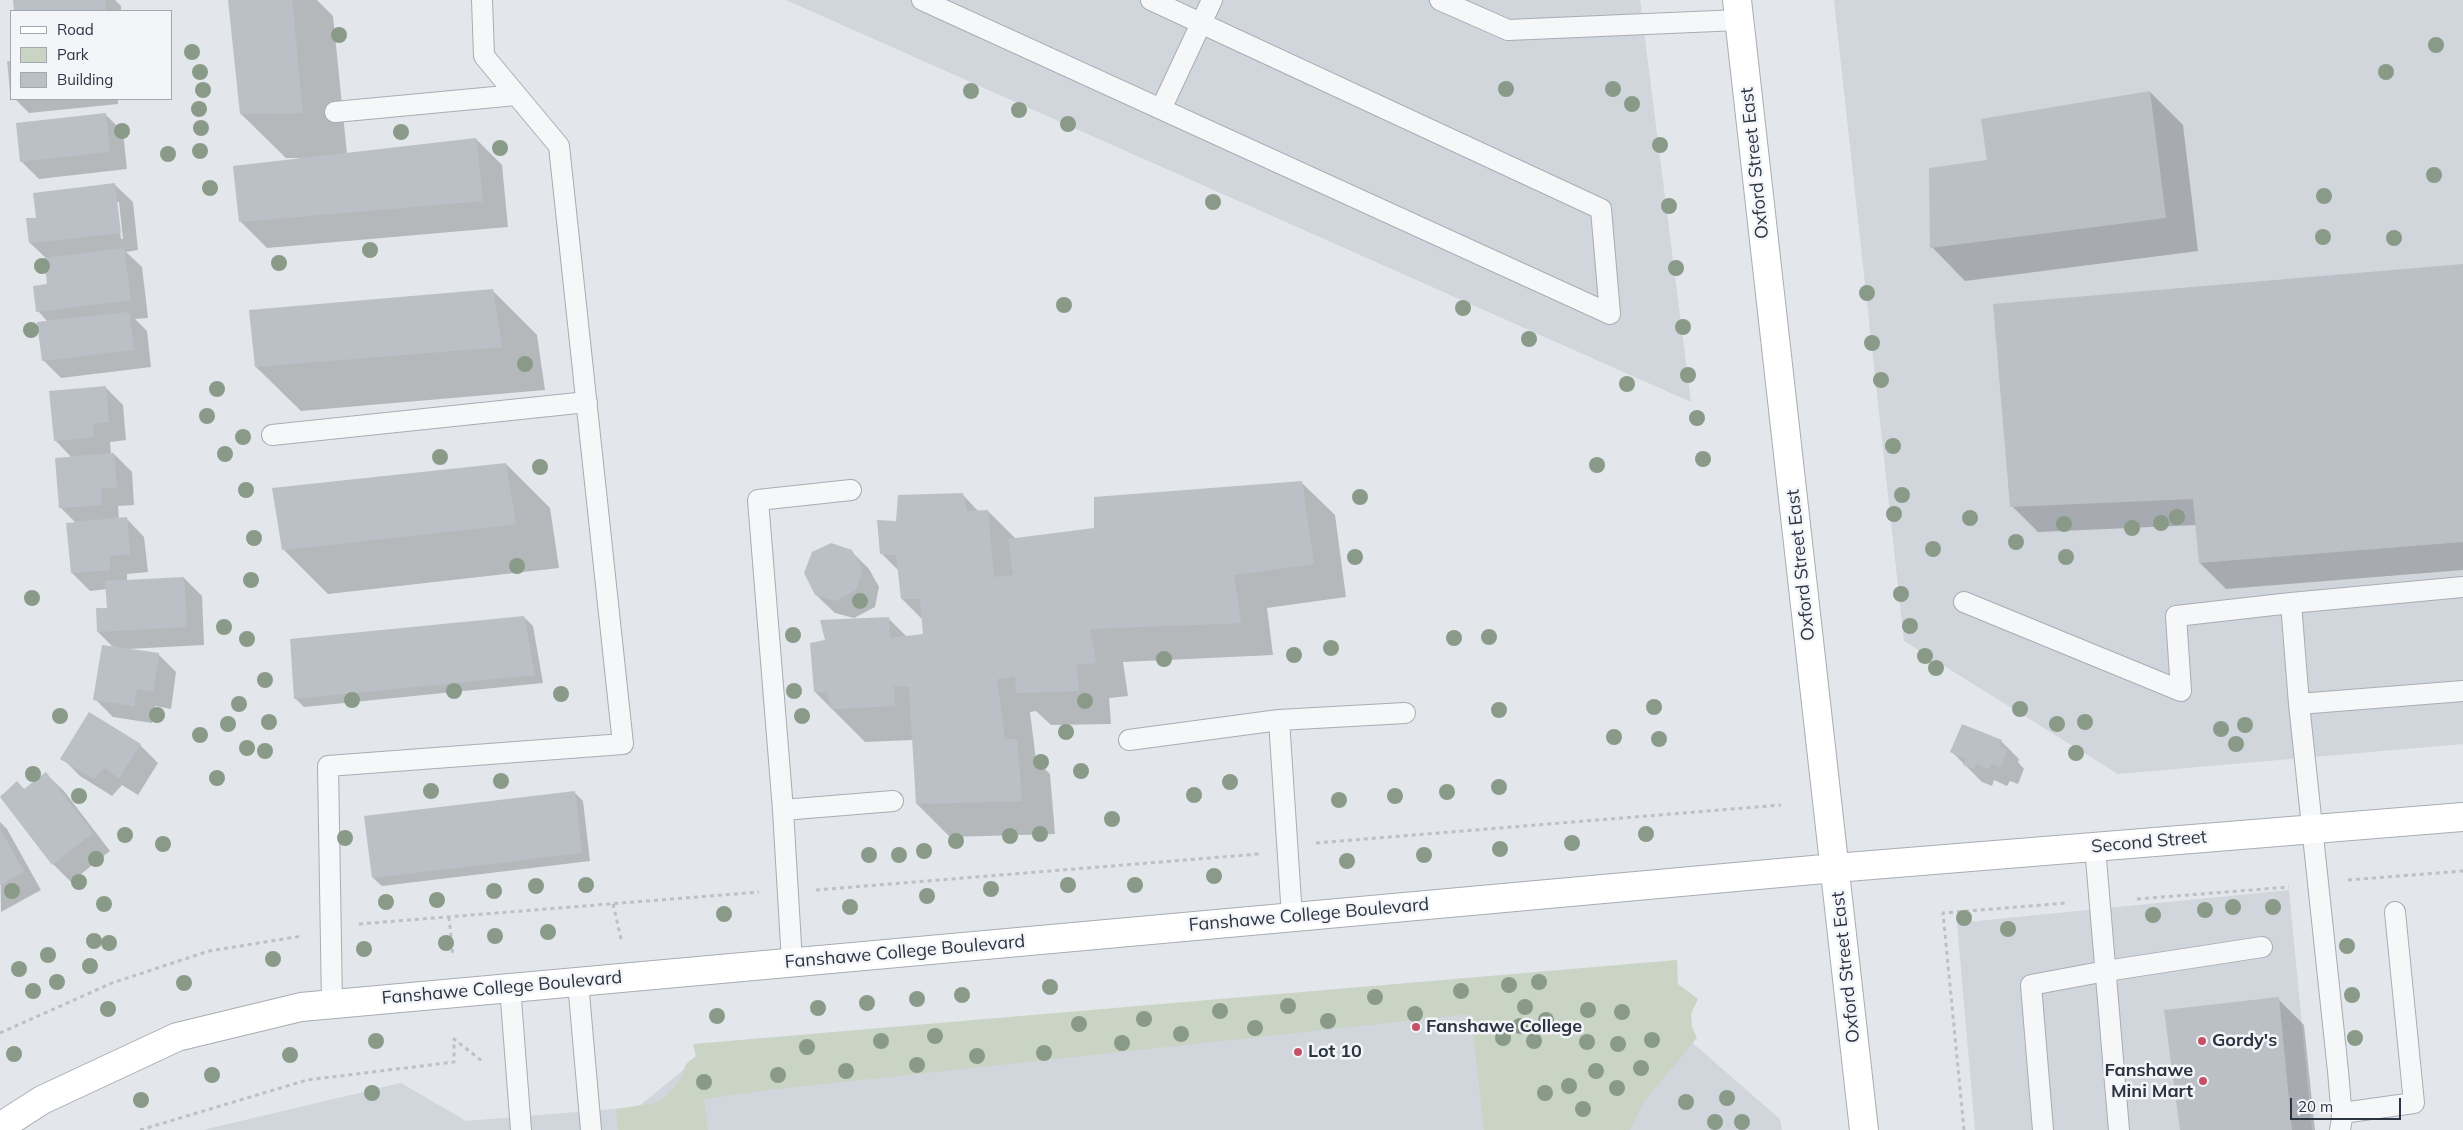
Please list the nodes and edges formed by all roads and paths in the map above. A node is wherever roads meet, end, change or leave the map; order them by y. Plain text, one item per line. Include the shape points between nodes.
1 (482, 0) edge
2 (922, 0) edge
3 (1151, 0) edge
4 (1212, 0) edge
5 (1440, 0) edge
6 (1738, 10) edge
7 (1201, 23) junction
8 (516, 95) junction
9 (1161, 109) junction
10 (335, 112) dead end
11 (587, 402) junction
12 (272, 435) dead end
13 (851, 490) dead end
14 (2463, 587) edge
15 (1964, 602) dead end
16 (2291, 603) junction
17 (2463, 691) edge
18 (2299, 704) junction
19 (1405, 713) dead end
20 (1279, 720) junction
21 (1129, 740) dead end
22 (893, 801) dead end
23 (1781, 805) dead end
24 (783, 810) junction
25 (2463, 817) edge
26 (2314, 829) junction
27 (1315, 844) dead end
28 (2095, 847) junction
29 (1262, 853) dead end
30 (1835, 868) junction
31 (2463, 870) edge
32 (2344, 880) dead end
33 (2297, 886) dead end
34 (806, 891) dead end
35 (765, 892) dead end
36 (2137, 900) dead end
37 (2066, 903) dead end
38 (613, 904) junction
39 (2395, 912) dead end
40 (449, 917) junction
41 (1292, 917) junction
42 (353, 925) dead end
43 (306, 936) dead end
44 (622, 943) dead end
45 (2262, 947) dead end
46 (453, 957) dead end
47 (792, 962) junction
48 (2106, 970) junction
49 (578, 982) junction
50 (510, 987) junction
51 (332, 1004) junction
52 (0, 1033) edge
53 (482, 1061) dead end
54 (2341, 1121) edge
55 (0, 1127) edge
56 (140, 1130) edge
57 (521, 1130) edge
58 (591, 1130) edge
59 (1864, 1130) edge
60 (1964, 1130) edge
61 (2043, 1130) edge
62 (2119, 1130) edge

1 - 8 lane via 484,56
2 - 9 lane
3 - 7 lane
4 - 7 lane
5 - 6 lane via 1508,30
6 - 30 street, Oxford Street East
7 - 9 lane
7 - 9 lane via 1601,209 1610,314
8 - 10 lane
8 - 11 lane via 559,146
11 - 12 lane
11 - 51 lane via 623,744 328,766
13 - 24 lane via 758,500
14 - 16 lane
15 - 16 lane via 2181,692 2176,616
16 - 18 lane
17 - 18 lane
18 - 26 lane
19 - 20 lane
20 - 21 lane
20 - 41 lane
22 - 24 lane
23 - 27 path
24 - 47 lane
25 - 26 street, Second Street
26 - 28 street, Second Street
26 - 54 lane
28 - 30 street, Second Street
28 - 48 lane
29 - 34 path
30 - 41 street, Fanshawe College Boulevard
30 - 59 street, Oxford Street East
31 - 32 path
33 - 36 path
35 - 38 path
37 - 60 path via 1943,913
38 - 40 path
38 - 44 path
39 - 54 lane via 2414,1104
40 - 42 path
40 - 46 path
41 - 47 street, Fanshawe College Boulevard
43 - 52 path via 209,951 112,983
45 - 48 lane
47 - 49 street, Fanshawe College Boulevard
48 - 61 lane via 2030,985
48 - 62 lane
49 - 50 street, Fanshawe College Boulevard
49 - 58 lane
50 - 51 street, Fanshawe College Boulevard
50 - 57 lane
51 - 55 street, Fanshawe College Boulevard via 301,1007 177,1037 42,1100
53 - 56 path via 454,1039 454,1062 307,1080

